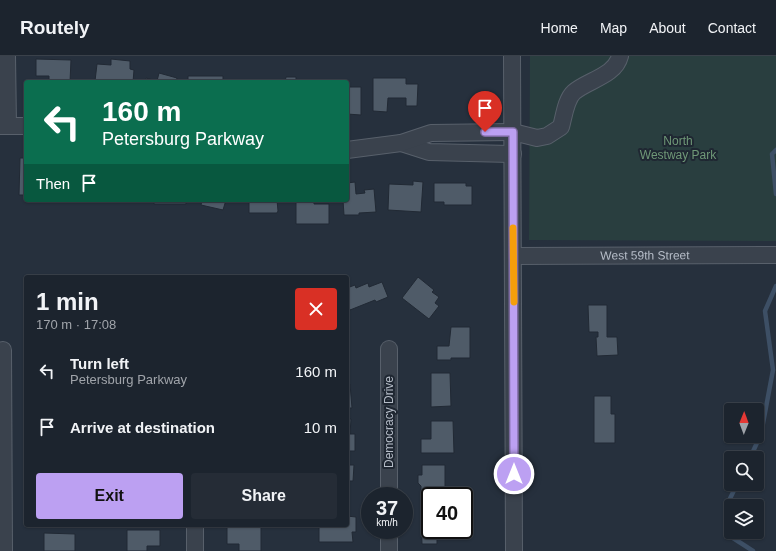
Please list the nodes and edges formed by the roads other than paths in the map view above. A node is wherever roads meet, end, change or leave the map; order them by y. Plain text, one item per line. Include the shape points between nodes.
1 (7, 56) edge
2 (512, 56) edge
3 (620, 56) edge
4 (4, 126) edge
5 (24, 126) edge
6 (513, 132) junction
7 (401, 143) junction
8 (349, 150) edge
9 (513, 154) junction
10 (769, 255) edge
11 (514, 256) junction
12 (390, 348) dead end
13 (3, 350) dead end
14 (389, 487) edge
15 (195, 527) edge
16 (389, 539) edge
17 (4, 551) edge
18 (195, 551) edge
19 (389, 551) edge
20 (514, 551) edge

1 - 4 street
2 - 6 street
3 - 6 street via 610,71 574,92 567,105 561,127 547,136 537,138
4 - 5 street
6 - 7 street via 431,133
6 - 9 street
7 - 8 street
7 - 9 street via 429,152
9 - 11 street
10 - 11 street, West 59th Street
11 - 20 street
12 - 14 street, Democracy Drive
13 - 17 street
15 - 18 street
16 - 19 street

